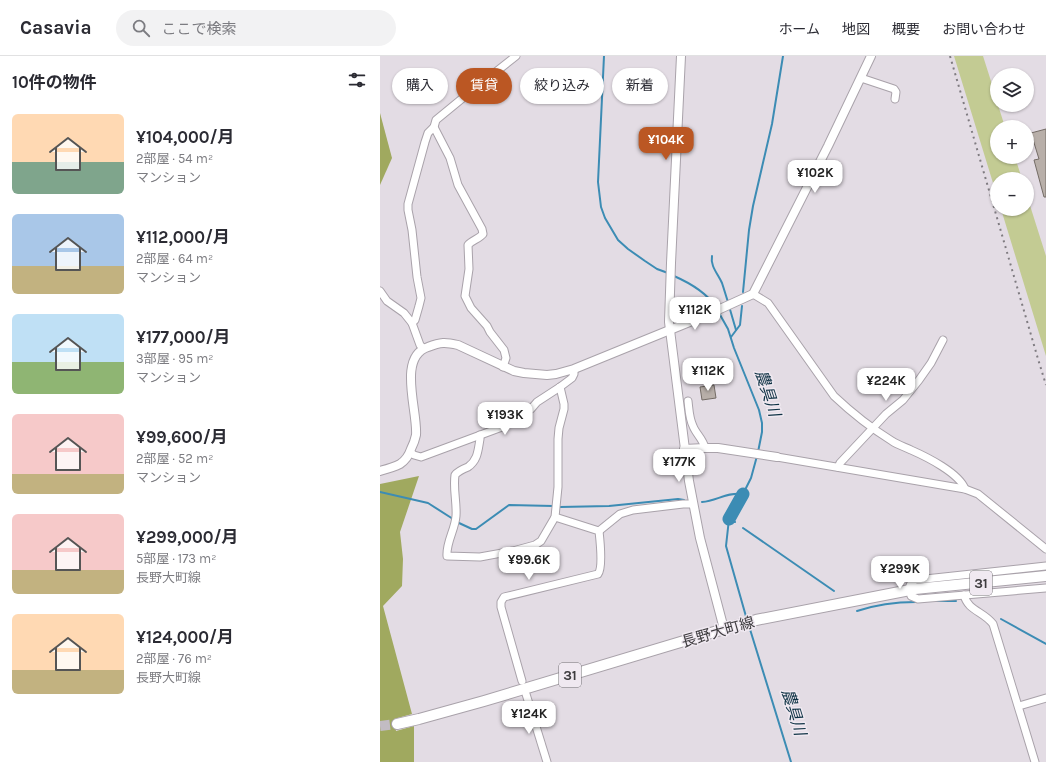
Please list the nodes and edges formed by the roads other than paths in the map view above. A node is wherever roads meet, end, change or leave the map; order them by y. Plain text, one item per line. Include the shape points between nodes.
1 (516, 56) edge
2 (681, 56) edge
3 (872, 56) edge
4 (861, 78) junction
5 (895, 99) dead end
6 (434, 128) junction
7 (380, 291) edge
8 (753, 294) junction
9 (412, 323) junction
10 (670, 330) junction
11 (943, 340) dead end
12 (423, 348) junction
13 (503, 367) junction
14 (574, 369) junction
15 (560, 387) junction
16 (688, 401) dead end
17 (873, 428) junction
18 (480, 435) junction
19 (705, 448) junction
20 (684, 449) junction
21 (410, 452) junction
22 (775, 457) joint
23 (838, 467) junction
24 (380, 471) edge
25 (965, 489) junction
26 (693, 504) junction
27 (555, 517) junction
28 (599, 531) junction
29 (1046, 549) edge
30 (1046, 566) edge
31 (1046, 576) edge
32 (1046, 588) edge
33 (910, 591) junction
34 (964, 594) junction
35 (724, 629) junction
36 (522, 680) dead end
37 (526, 694) dead end
38 (1046, 698) edge
39 (1019, 706) junction
40 (397, 724) tunnel mouth
41 (547, 762) edge
42 (1035, 762) edge

1 - 6 street via 436,120
2 - 10 street via 669,305
3 - 4 street
4 - 5 street via 894,89
4 - 8 street
6 - 9 street via 424,142 408,204 421,298
6 - 13 street via 450,158 458,185 484,234 468,245 469,269 465,296 471,308 504,350 506,358
7 - 9 street via 387,301 404,313
8 - 10 street
8 - 17 street via 768,303 834,396
9 - 12 street
10 - 14 street
10 - 20 street
11 - 17 street via 919,380 903,400
12 - 13 street via 439,343 458,345
12 - 21 street via 413,364 411,383 416,435
13 - 14 street via 524,373 547,375
14 - 15 street via 572,378
15 - 18 street via 502,427
15 - 27 street via 564,409 558,439
16 - 19 street via 691,421
17 - 23 street
17 - 25 street via 893,442 924,456 949,472
18 - 21 street via 421,457
18 - 27 street via 476,459 454,475 456,518 447,556 480,557 535,545 541,541
19 - 20 street
19 - 22 street via 725,448
20 - 26 street
21 - 24 street via 401,464
22 - 23 street
23 - 25 street
25 - 29 street via 978,494
26 - 28 street via 633,510 620,514
26 - 35 street
27 - 28 street
28 - 36 street via 598,574 504,597 501,602
30 - 33 street via 916,580 910,585
31 - 33 main road, 長野大町線 / 31
32 - 34 street
33 - 34 street via 911,596 918,599
33 - 35 main road, 長野大町線 / 31 via 756,620
34 - 39 street via 967,604 988,617 993,624
35 - 40 main road, 長野大町線 / 31 via 484,701
37 - 41 street
38 - 39 street
39 - 42 street

